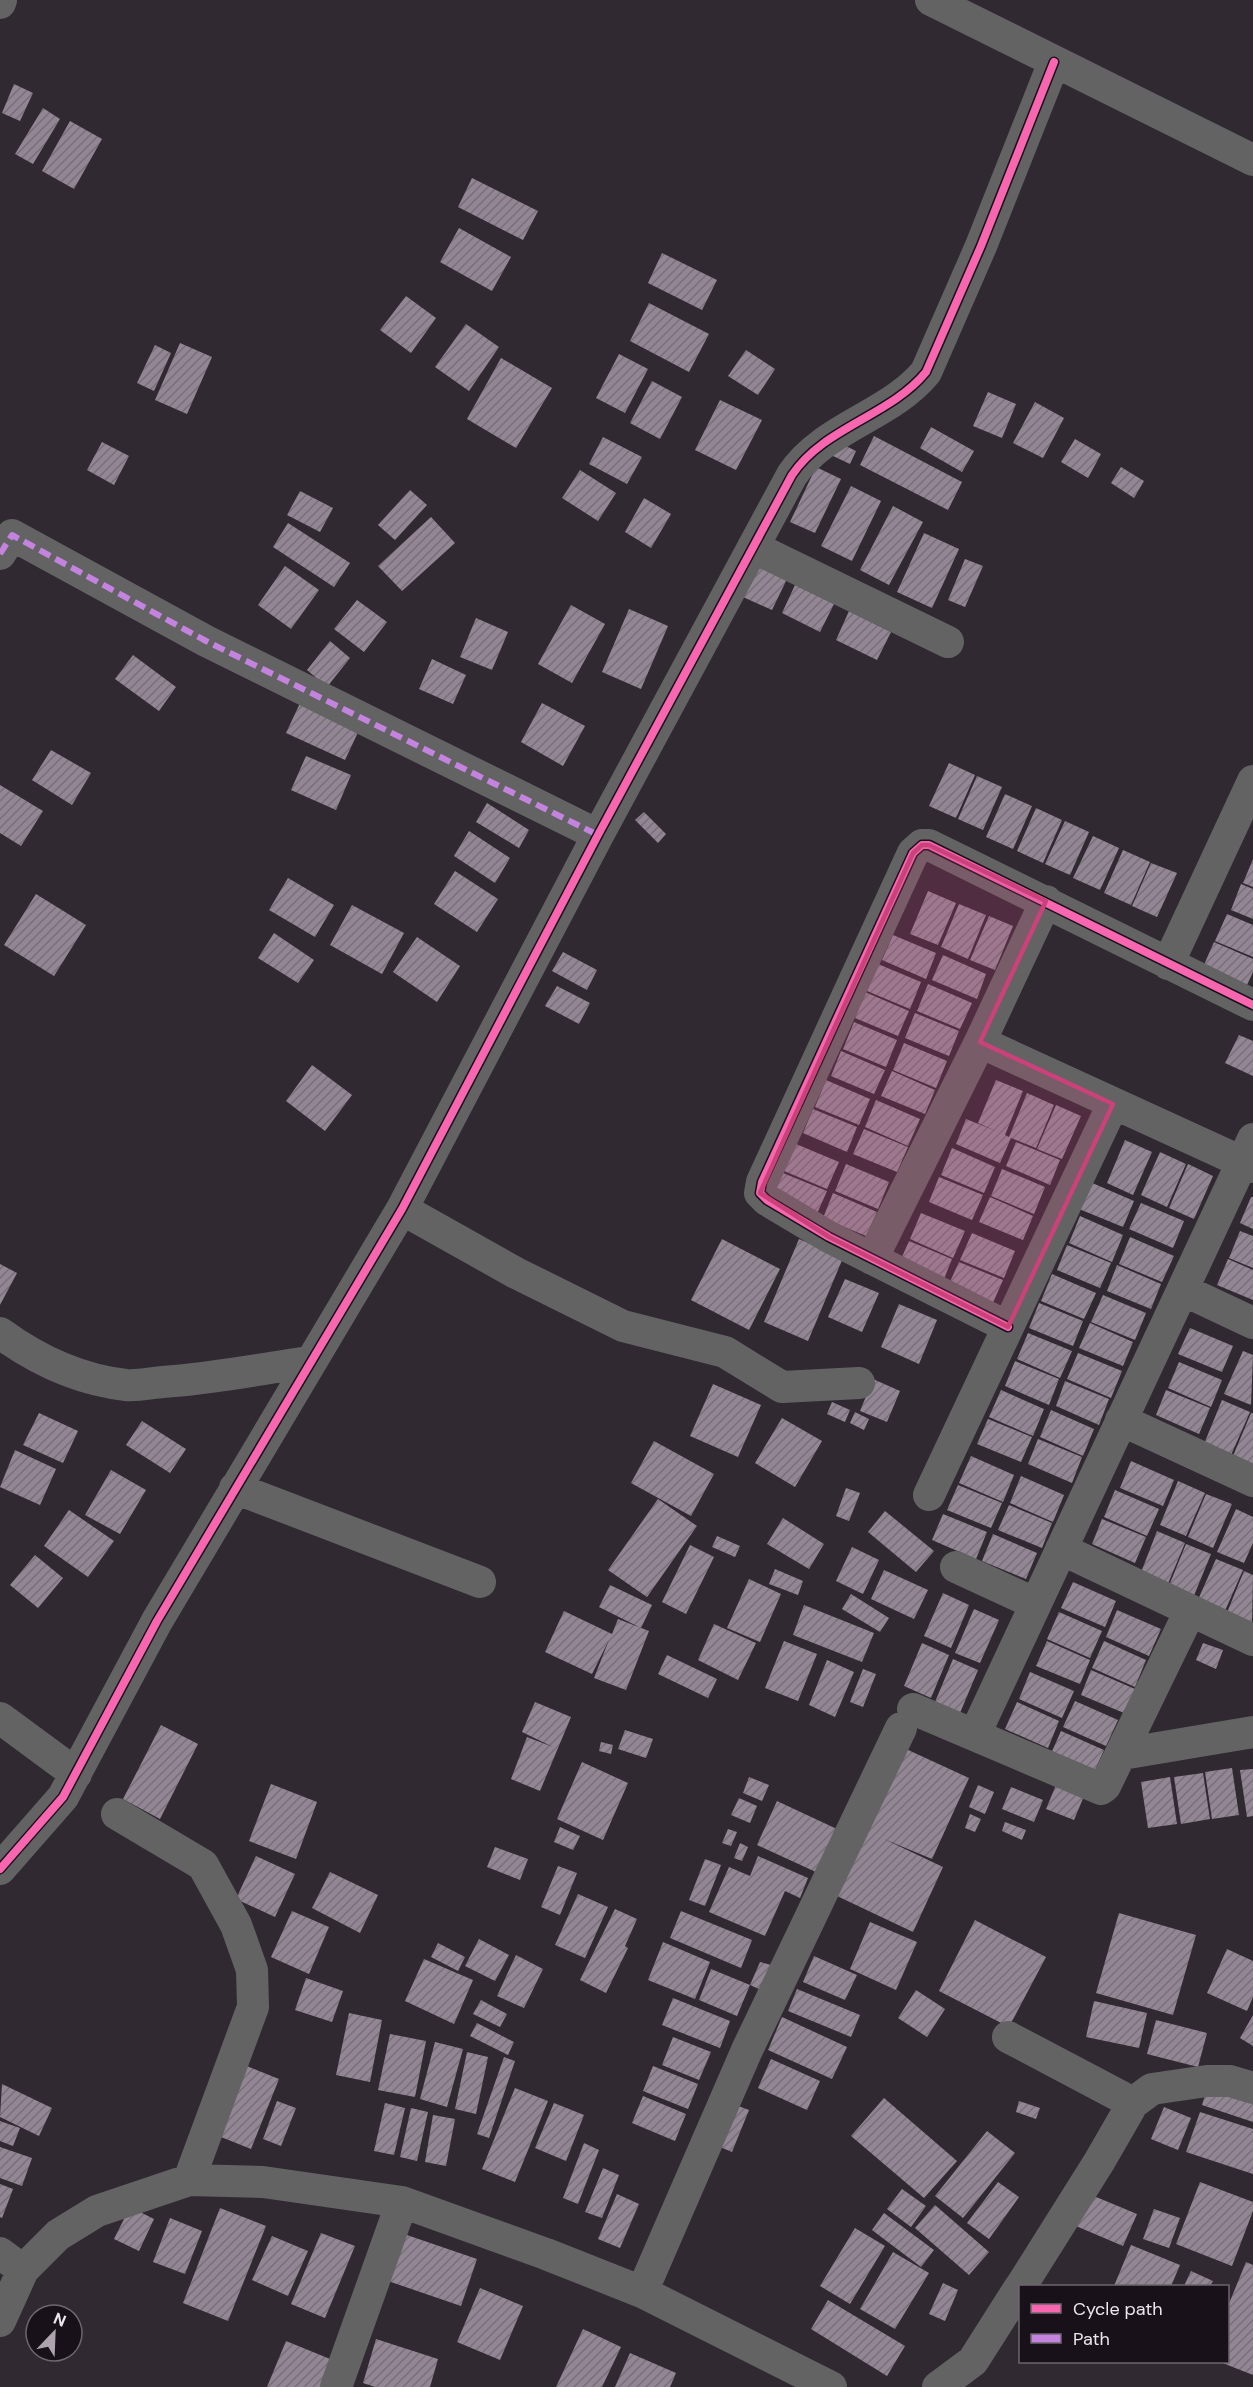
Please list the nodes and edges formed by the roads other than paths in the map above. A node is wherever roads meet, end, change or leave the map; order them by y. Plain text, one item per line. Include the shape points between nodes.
1 (931, 0) edge
2 (1054, 62) junction
3 (1253, 160) edge
4 (4, 539) edge
5 (753, 547) junction
6 (948, 642) dead end
7 (1253, 781) edge
8 (598, 835) junction
9 (1046, 901) junction
10 (1168, 964) junction
11 (1253, 1005) edge
12 (980, 1042) junction
13 (1113, 1104) junction
14 (1250, 1156) edge
15 (402, 1209) junction
16 (872, 1259) junction
17 (1183, 1290) junction
18 (1253, 1323) edge
19 (1008, 1327) junction
20 (0, 1333) edge
21 (309, 1362) junction
22 (859, 1383) dead end
23 (1121, 1420) junction
24 (1253, 1481) edge
25 (235, 1488) junction
26 (929, 1495) dead end
27 (1061, 1549) junction
28 (956, 1567) dead end
29 (480, 1582) dead end
30 (1034, 1603) junction
31 (1190, 1611) junction
32 (1253, 1640) edge
33 (0, 1718) edge
34 (1253, 1732) edge
35 (975, 1734) junction
36 (1122, 1754) junction
37 (76, 1774) junction
38 (117, 1814) dead end
39 (0, 1869) edge
40 (1008, 2037) dead end
41 (1253, 2088) edge
42 (1133, 2103) junction
43 (189, 2180) junction
44 (402, 2202) junction
45 (12, 2261) edge
46 (1021, 2285) edge
47 (1019, 2289) edge
48 (642, 2292) junction
49 (0, 2322) edge
50 (336, 2387) edge
51 (831, 2387) edge
52 (938, 2387) edge

1 - 2 street
2 - 3 street
2 - 5 street via 926,372 801,462
4 - 8 street
5 - 6 street
5 - 8 street
7 - 10 street
8 - 15 street
9 - 10 street
9 - 12 street
9 - 16 street via 930,844 922,845 913,854 759,1189 766,1200
10 - 11 street
12 - 13 street
12 - 16 street
13 - 14 street
13 - 19 street
14 - 17 street
15 - 21 street
15 - 22 street via 516,1273 623,1326 725,1352 782,1387
16 - 19 street
17 - 18 street
17 - 23 street
19 - 26 street
20 - 21 street via 28,1354 96,1380 128,1385 194,1380
21 - 25 street
23 - 24 street
23 - 27 street
25 - 29 street
25 - 37 street via 157,1621
27 - 30 street
27 - 31 street
28 - 30 street
30 - 35 street
31 - 32 street
31 - 36 street
33 - 37 street
34 - 36 street
35 - 36 street via 1097,1789 1105,1786
35 - 48 street via 907,1718 747,2050
37 - 39 street via 63,1797
38 - 43 street via 203,1865 236,1925 252,1970 253,2007
40 - 42 street
41 - 42 street via 1230,2081 1207,2081 1152,2089
42 - 46 street
43 - 44 street via 263,2182
43 - 45 street via 96,2211
44 - 48 street
44 - 50 street
45 - 49 street
47 - 52 street via 973,2361
48 - 51 street

